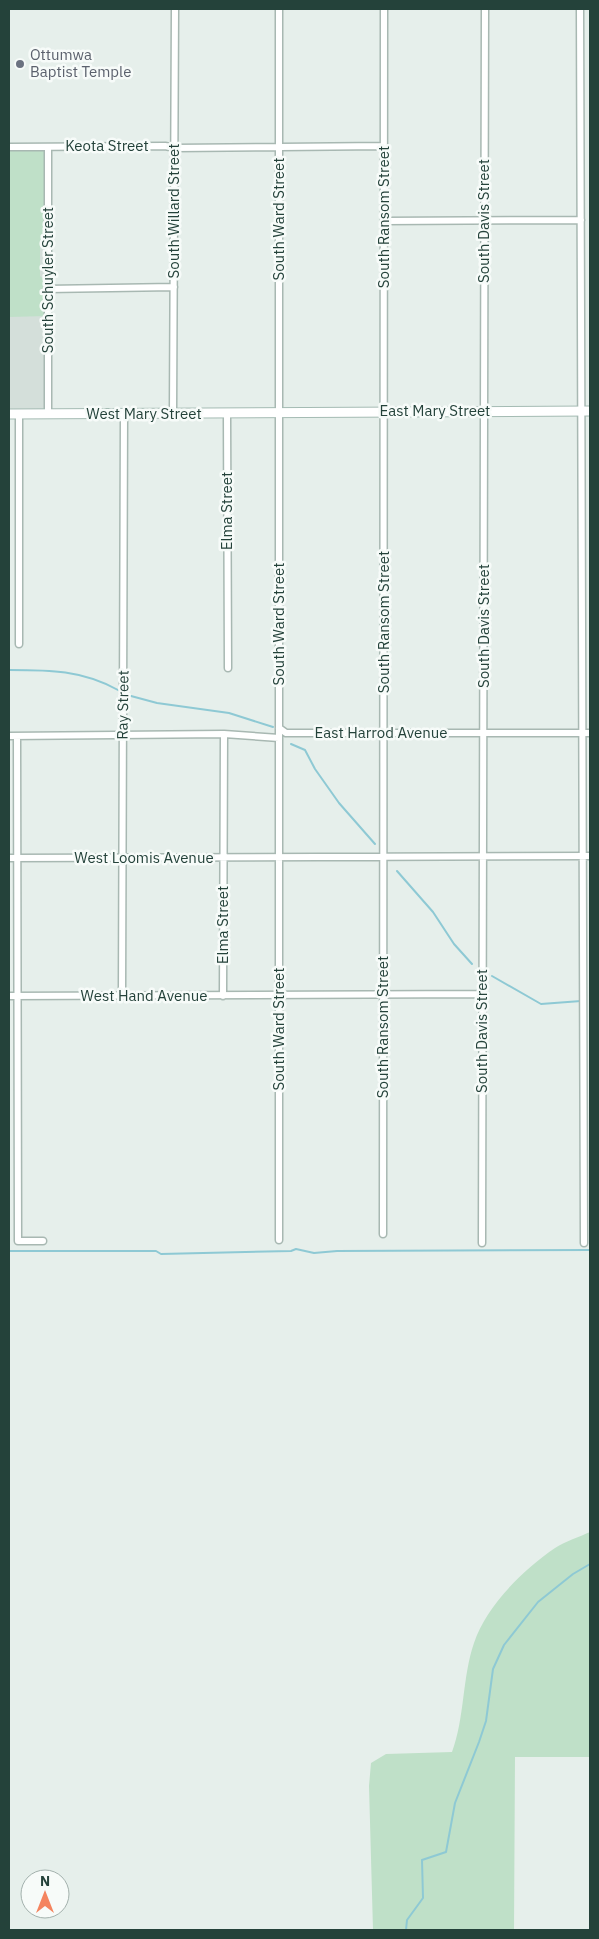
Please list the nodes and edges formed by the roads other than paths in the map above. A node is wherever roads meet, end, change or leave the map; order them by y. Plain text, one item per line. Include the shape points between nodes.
1 (175, 9) edge
2 (279, 9) edge
3 (384, 9) edge
4 (485, 9) edge
5 (580, 9) edge
6 (48, 146) junction
7 (384, 146) junction
8 (9, 147) edge
9 (279, 147) junction
10 (175, 148) junction
11 (581, 220) junction
12 (384, 221) junction
13 (484, 221) junction
14 (174, 287) junction
15 (47, 289) junction
16 (484, 411) junction
17 (586, 411) edge
18 (279, 412) junction
19 (384, 412) junction
20 (9, 414) edge
21 (19, 414) junction
22 (48, 414) junction
23 (124, 414) junction
24 (173, 414) junction
25 (227, 414) junction
26 (19, 644) dead end
27 (228, 668) dead end
28 (279, 728) junction
29 (384, 732) junction
30 (483, 733) junction
31 (582, 733) junction
32 (590, 733) edge
33 (224, 734) junction
34 (9, 736) edge
35 (17, 736) junction
36 (122, 736) junction
37 (279, 738) junction
38 (384, 856) junction
39 (587, 856) edge
40 (279, 857) junction
41 (483, 857) junction
42 (9, 858) edge
43 (17, 858) junction
44 (121, 858) junction
45 (223, 858) junction
46 (383, 994) junction
47 (482, 994) junction
48 (279, 995) junction
49 (9, 996) edge
50 (18, 996) junction
51 (122, 996) junction
52 (223, 996) junction
53 (383, 1234) dead end
54 (280, 1240) dead end
55 (43, 1241) dead end
56 (482, 1243) dead end
57 (584, 1243) dead end

1 - 10 street, South Willard Street
2 - 9 street, South Ward Street
3 - 7 street, South Ransom Street
4 - 13 street, South Davis Street
5 - 11 street
6 - 8 street, Keota Street
6 - 10 street, Keota Street
6 - 15 street, South Schuyler Street
7 - 9 street, Keota Street
7 - 12 street, South Ransom Street
9 - 10 street, Keota Street
9 - 18 street, South Ward Street
10 - 14 street, South Willard Street
11 - 13 street
11 - 17 street
12 - 13 street
12 - 19 street, South Ransom Street
13 - 16 street, South Davis Street
14 - 15 street
14 - 24 street, South Willard Street
15 - 22 street, South Schuyler Street
16 - 17 main road, East Mary Street
16 - 19 main road, East Mary Street
16 - 30 street, South Davis Street
17 - 31 street
18 - 19 main road, East Mary Street
18 - 25 main road, West Mary Street
18 - 28 street, South Ward Street
19 - 29 street, South Ransom Street
20 - 21 main road, West Mary Street
21 - 22 main road, West Mary Street
21 - 26 street
22 - 23 main road, West Mary Street
23 - 24 main road, West Mary Street
23 - 36 street, Ray Street
24 - 25 main road, West Mary Street
25 - 27 street, Elma Street
28 - 29 street, East Harrod Avenue via 286,733
28 - 37 street, South Ward Street
29 - 30 street, East Harrod Avenue
29 - 38 street, South Ransom Street
30 - 31 street, East Harrod Avenue
30 - 41 street, South Davis Street
31 - 32 street, East Harrod Avenue
31 - 39 street
33 - 36 street
33 - 37 street
33 - 45 street, Elma Street
34 - 35 street
35 - 36 street
35 - 43 street
36 - 44 street, Ray Street
37 - 40 street, South Ward Street
38 - 40 street, West Loomis Avenue
38 - 41 street, West Loomis Avenue
38 - 46 street, South Ransom Street
39 - 41 street, West Loomis Avenue
39 - 57 street
40 - 45 street, West Loomis Avenue
40 - 48 street, South Ward Street
41 - 47 street, South Davis Street
42 - 43 street, West Loomis Avenue
43 - 44 street, West Loomis Avenue
43 - 50 street
44 - 45 street, West Loomis Avenue
44 - 51 street, Ray Street
45 - 52 street, Elma Street
46 - 47 street, West Hand Avenue
46 - 48 street, West Hand Avenue
46 - 53 street, South Ransom Street
47 - 56 street, South Davis Street
48 - 52 street, West Hand Avenue
48 - 54 street, South Ward Street
49 - 50 street, West Hand Avenue
50 - 51 street, West Hand Avenue
50 - 55 street via 18,1241
51 - 52 street, West Hand Avenue

